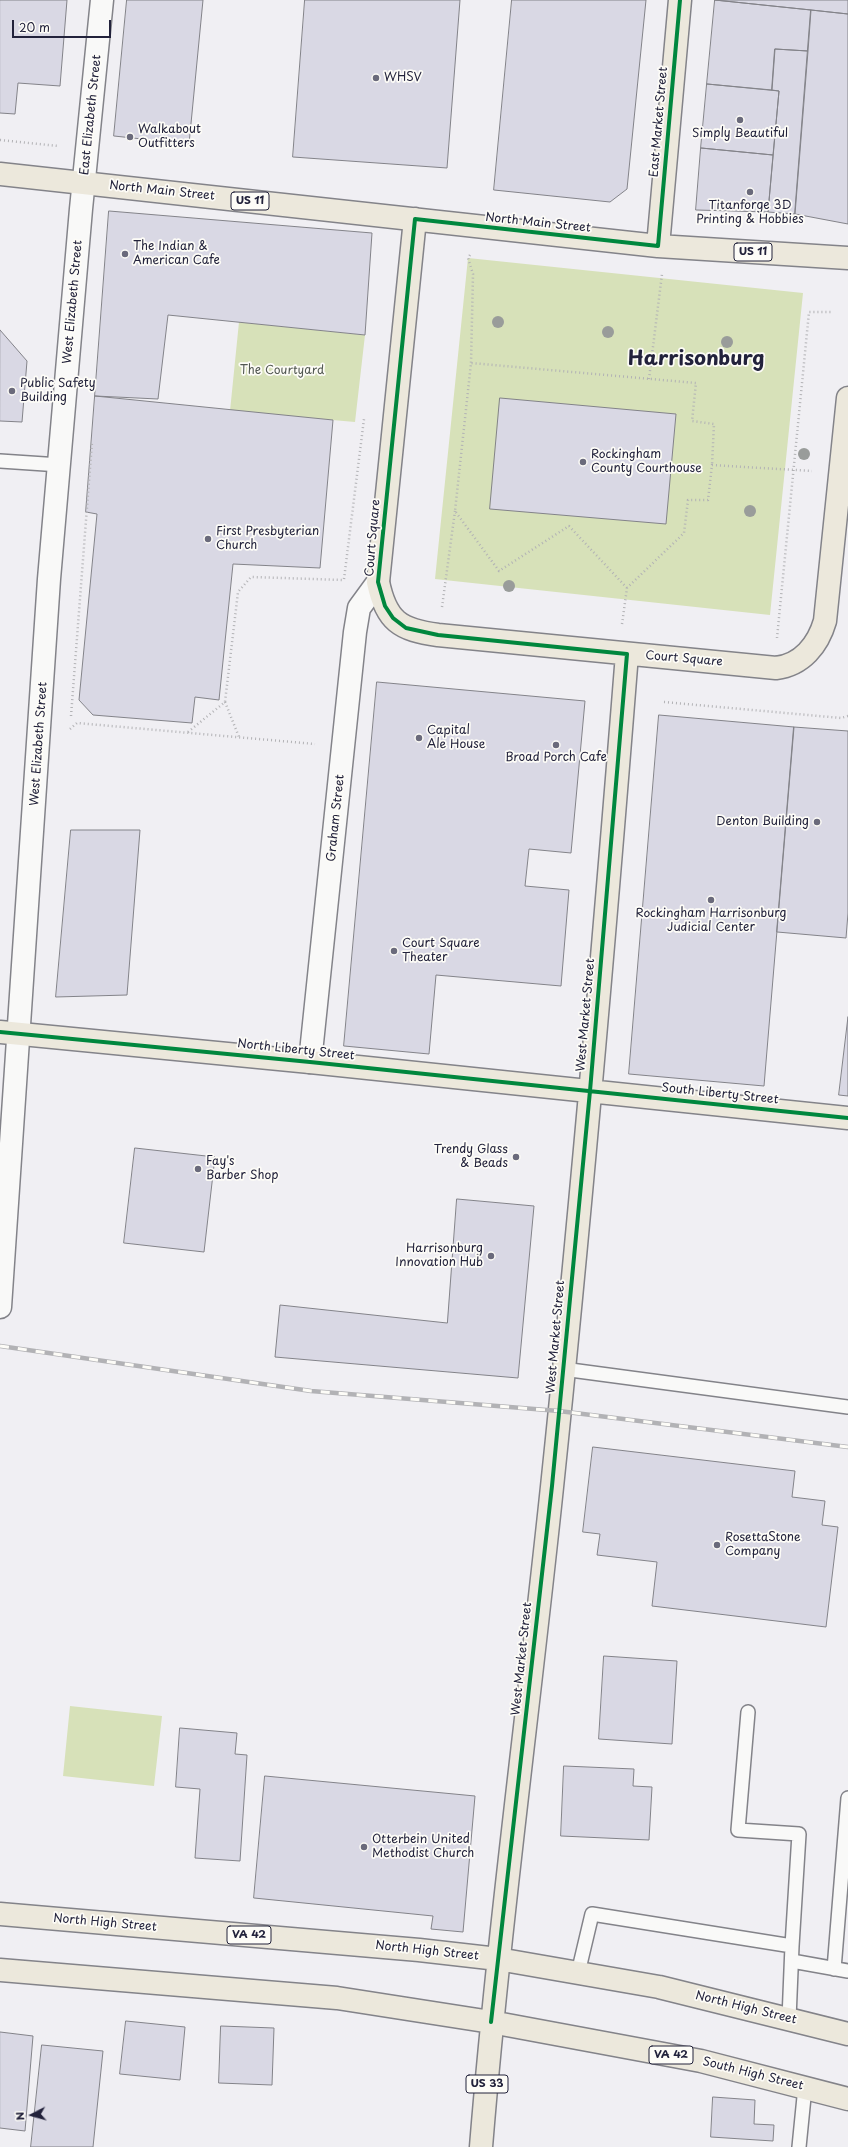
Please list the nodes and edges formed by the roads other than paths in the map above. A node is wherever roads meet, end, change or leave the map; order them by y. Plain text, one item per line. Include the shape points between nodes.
1 (102, 0) edge
2 (680, 0) edge
3 (0, 174) edge
4 (84, 182) junction
5 (415, 219) junction
6 (662, 247) junction
7 (848, 258) edge
8 (848, 398) edge
9 (0, 461) edge
10 (60, 465) junction
11 (844, 473) edge
12 (378, 582) junction
13 (627, 654) junction
14 (10, 1033) edge
15 (310, 1062) junction
16 (590, 1091) junction
17 (848, 1118) edge
18 (0, 1307) edge
19 (563, 1369) junction
20 (848, 1407) edge
21 (748, 1712) dead end
22 (848, 1798) edge
23 (0, 1914) edge
24 (792, 1946) junction
25 (498, 1959) junction
26 (792, 1961) junction
27 (834, 1969) junction
28 (0, 1970) edge
29 (848, 1971) edge
30 (578, 1973) junction
31 (789, 2019) junction
32 (491, 2022) junction
33 (848, 2034) edge
34 (805, 2087) junction
35 (848, 2099) edge
36 (482, 2147) edge
37 (799, 2147) edge

1 - 4 street, East Elizabeth Street
2 - 6 main road, East Market Street
3 - 4 main road, North Main Street / US 11
4 - 5 main road, North Main Street / US 11
4 - 10 street, West Elizabeth Street
5 - 6 main road, North Main Street / US 11
5 - 12 main road, Court Square
6 - 7 main road, US 11
8 - 11 main road, Court Square
9 - 10 lane
10 - 14 street, West Elizabeth Street
11 - 13 main road, Court Square via 825,621 822,633 810,651 792,663 776,668
12 - 13 main road, Court Square via 385,606 403,627 438,636
12 - 15 street, Graham Street via 359,608 355,632
13 - 16 main road, West Market Street / US 33
14 - 15 main road, North Liberty Street
14 - 18 street, West Elizabeth Street
15 - 16 main road, North Liberty Street
16 - 17 main road, South Liberty Street
16 - 19 main road, West Market Street / US 33
19 - 20 lane
19 - 25 main road, West Market Street / US 33
21 - 24 lane via 738,1830 799,1834
22 - 27 lane
23 - 25 main road, North High Street / VA 42
24 - 26 lane
24 - 30 lane via 592,1914
25 - 30 main road, North High Street / VA 42
25 - 32 main road, West Market Street / US 33
26 - 27 lane
26 - 31 lane
27 - 29 lane
28 - 32 main road, VA 42 via 337,1998
30 - 31 main road, North High Street / VA 42 via 659,1987
31 - 33 main road, North High Street / VA 42
32 - 34 main road, South High Street / VA 42 via 701,2061
32 - 36 main road, West Market Street / US 33
34 - 35 main road, South High Street / VA 42
34 - 37 lane

